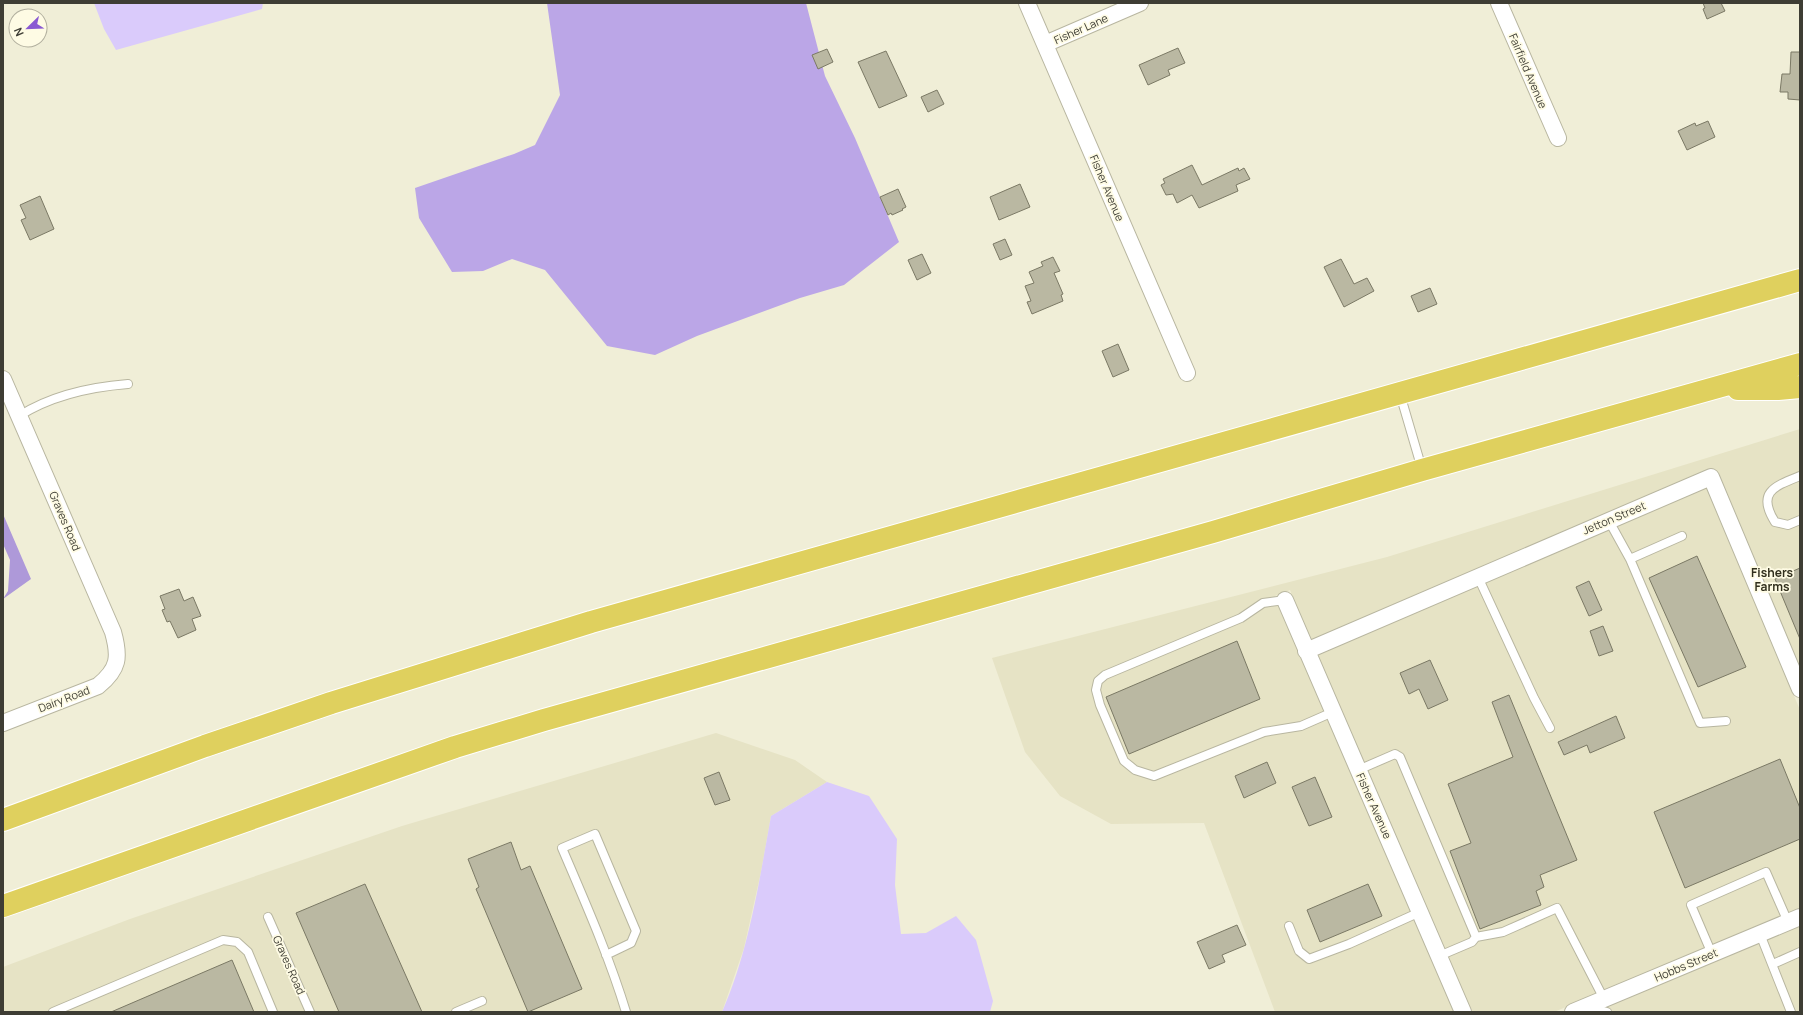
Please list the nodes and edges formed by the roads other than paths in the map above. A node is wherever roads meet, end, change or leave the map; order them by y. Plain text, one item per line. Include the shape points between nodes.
1 (1027, 3) edge
2 (1140, 3) edge
3 (1499, 3) edge
4 (1045, 44) junction
5 (1558, 138) dead end
6 (1800, 280) edge
7 (1800, 364) edge
8 (1187, 373) dead end
9 (3, 379) edge
10 (128, 384) dead end
11 (1800, 387) edge
12 (1713, 389) junction
13 (1400, 393) junction
14 (19, 416) junction
15 (1422, 470) junction
16 (1800, 476) edge
17 (1800, 520) edge
18 (1609, 521) junction
19 (1682, 536) dead end
20 (1630, 559) junction
21 (1478, 577) junction
22 (1285, 600) joint
23 (1306, 651) junction
24 (116, 665) joint
25 (1800, 689) edge
26 (1333, 712) junction
27 (1726, 721) dead end
28 (3, 722) edge
29 (1550, 728) dead end
30 (1358, 770) junction
31 (3, 820) edge
32 (3, 906) edge
33 (1420, 912) junction
34 (268, 917) dead end
35 (1794, 920) edge
36 (1289, 926) dead end
37 (1760, 934) junction
38 (1476, 937) junction
39 (1800, 952) edge
40 (606, 954) junction
41 (1712, 954) junction
42 (1439, 956) junction
43 (1773, 964) junction
44 (482, 1001) dead end
45 (1606, 1005) edge
46 (1583, 1010) edge
47 (53, 1012) edge
48 (273, 1012) edge
49 (310, 1012) edge
50 (456, 1012) edge
51 (626, 1012) edge
52 (1463, 1012) edge
53 (1791, 1012) edge

1 - 4 street, Fisher Avenue
2 - 4 street, Fisher Lane
3 - 5 street, Fairfield Avenue
4 - 8 street, Fisher Avenue
6 - 13 highway
7 - 12 highway
9 - 14 street, Graves Road
10 - 14 lane via 99,387 52,399
11 - 12 highway
12 - 15 highway
13 - 15 lane
13 - 31 highway via 622,613 459,662 205,746
14 - 24 street, Graves Road via 113,632 118,649
15 - 32 highway via 1213,532 463,744
16 - 17 lane via 1770,491 1768,500 1768,511 1775,522 1788,525
18 - 20 lane
18 - 21 street, Jetton Street
18 - 25 street, Jetton Street via 1711,477
19 - 20 lane
20 - 27 lane via 1700,723
21 - 23 street, Jetton Street
21 - 29 lane
22 - 23 street, Fisher Avenue
22 - 26 lane via 1263,603 1241,618 1105,676 1098,681 1096,690 1100,705 1124,761 1135,770 1154,776 1264,732 1301,726
23 - 26 street, Fisher Avenue
24 - 28 street, Dairy Road via 109,678 98,686
26 - 30 street, Fisher Avenue
30 - 33 street, Fisher Avenue
30 - 38 lane via 1395,754 1400,757
33 - 36 lane via 1350,944 1309,959 1299,951
33 - 42 street, Fisher Avenue
34 - 49 lane, Graves Road
35 - 37 street, Hobbs Street
35 - 41 lane via 1766,872 1691,905
37 - 41 street, Hobbs Street
37 - 43 lane
38 - 42 lane via 1472,942
38 - 45 lane via 1503,932 1557,908
39 - 43 lane
40 - 40 lane via 562,848 595,834 636,931 631,943
40 - 51 lane
41 - 45 street, Hobbs Street
42 - 52 street, Fisher Avenue
43 - 53 lane
44 - 50 lane
45 - 46 street, Hobbs Street
47 - 48 lane via 223,940 237,942 248,952

